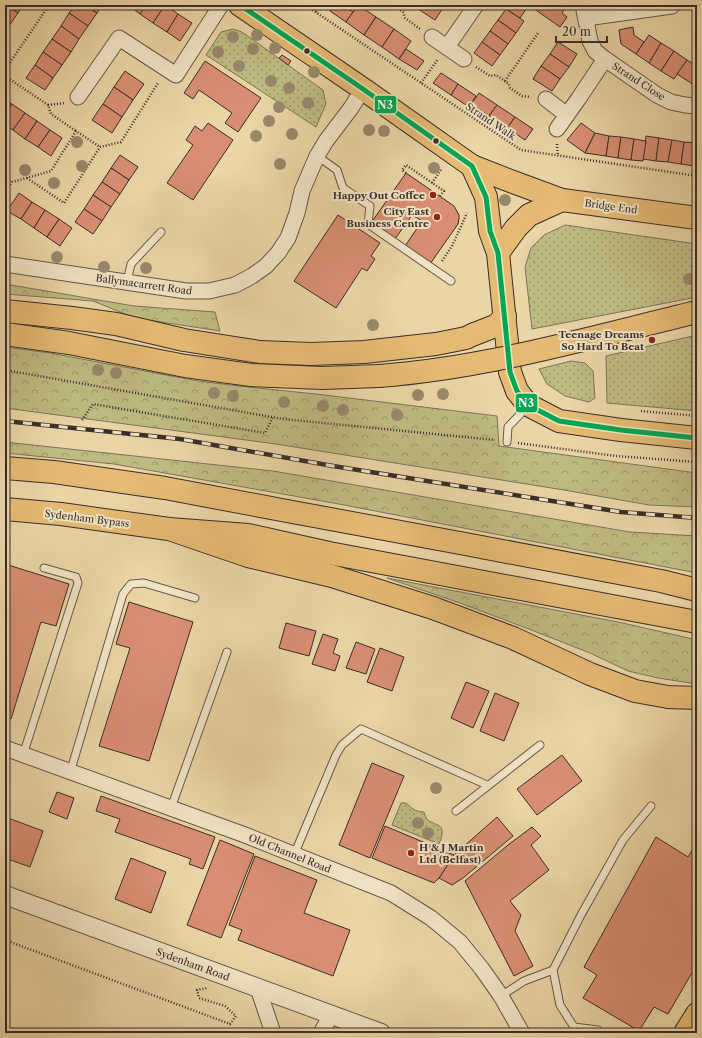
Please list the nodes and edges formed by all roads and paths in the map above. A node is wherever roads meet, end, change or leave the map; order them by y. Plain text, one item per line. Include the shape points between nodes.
1 (49, 5) edge
2 (221, 5) edge
3 (240, 5) edge
4 (306, 5) edge
5 (321, 5) edge
6 (476, 5) edge
7 (395, 6) edge
8 (672, 6) dead end
9 (316, 12) junction
10 (584, 12) edge
11 (538, 33) dead end
12 (432, 37) joint
13 (447, 47) junction
14 (464, 59) joint
15 (604, 59) junction
16 (167, 69) junction
17 (5, 70) edge
18 (5, 76) edge
19 (505, 81) junction
20 (421, 83) junction
21 (363, 89) junction
22 (78, 97) dead end
23 (546, 99) joint
24 (697, 106) edge
25 (567, 115) junction
26 (557, 129) dead end
27 (76, 131) junction
28 (100, 147) junction
29 (317, 156) junction
30 (472, 166) junction
31 (443, 167) dead end
32 (406, 173) dead end
33 (697, 176) edge
34 (26, 178) junction
35 (432, 182) junction
36 (5, 192) edge
37 (440, 196) dead end
38 (486, 197) junction
39 (562, 200) junction
40 (697, 218) edge
41 (160, 232) dead end
42 (498, 253) junction
43 (5, 264) edge
44 (436, 270) junction
45 (451, 281) dead end
46 (127, 282) junction
47 (5, 311) edge
48 (697, 312) edge
49 (505, 316) junction
50 (5, 334) edge
51 (5, 370) edge
52 (528, 405) junction
53 (636, 410) dead end
54 (697, 416) edge
55 (273, 417) junction
56 (82, 420) dead end
57 (697, 438) edge
58 (507, 442) junction
59 (697, 462) edge
60 (5, 468) edge
61 (5, 508) edge
62 (169, 529) junction
63 (44, 568) dead end
64 (697, 590) edge
65 (195, 598) dead end
66 (697, 622) edge
67 (227, 652) dead end
68 (697, 698) edge
69 (540, 745) dead end
70 (5, 748) edge
71 (24, 755) junction
72 (70, 773) junction
73 (488, 785) junction
74 (651, 806) dead end
75 (170, 809) junction
76 (456, 811) dead end
77 (294, 854) junction
78 (5, 894) edge
79 (5, 940) edge
80 (553, 970) junction
81 (208, 988) dead end
82 (258, 988) junction
83 (501, 996) junction
84 (697, 1014) edge
85 (331, 1015) junction
86 (598, 1030) dead end
87 (273, 1033) edge
88 (321, 1033) edge
89 (381, 1033) edge
90 (522, 1033) edge
91 (686, 1033) edge

1 - 17 path
2 - 16 street via 176,75
3 - 21 main road, Bridge End
4 - 9 path, Strand Walk
5 - 9 path
6 - 13 street
7 - 12 path via 403,12 405,18
8 - 10 street
9 - 20 path, Strand Walk
10 - 15 street, Strand Close via 590,41
11 - 19 path
12 - 13 street
13 - 14 street
13 - 20 path
14 - 19 path via 490,76 496,75
15 - 24 street, Strand Close via 657,95 671,102
15 - 25 street, Strand Close
16 - 22 street via 119,38
16 - 28 path via 120,142
18 - 27 path via 48,105 51,114
19 - 23 path via 522,96
20 - 33 path, Strand Walk via 521,150
21 - 29 street, Ballymacarrett Road
21 - 30 main road, Bridge End
23 - 25 street
25 - 26 street, Strand Close
27 - 28 path
27 - 34 path via 50,171
28 - 34 path via 64,203
29 - 44 lane via 337,170 343,188 370,206 368,224
29 - 46 street, Ballymacarrett Road via 302,191 288,238 266,266 252,276 236,285 209,291 186,291
30 - 38 main road
30 - 39 main road, Bridge End
31 - 35 path
32 - 35 path via 402,170 406,165
34 - 36 path via 12,182
35 - 37 path via 444,191
38 - 42 main road via 490,231
38 - 44 path via 471,204 452,246
39 - 40 main road, Bridge End
39 - 42 main road via 529,215
41 - 46 lane via 131,264
42 - 49 main road
43 - 46 street, Ballymacarrett Road
44 - 45 lane
47 - 49 main road via 116,324 184,340 260,352 311,354 364,352 436,344 472,336 499,323
48 - 50 main road, bridge via 528,353 462,365 412,373 322,378 251,375 185,366 69,343
49 - 52 main road via 510,372 517,391
51 - 55 path
52 - 57 main road via 559,421
52 - 58 lane via 508,427
53 - 54 path
55 - 56 path via 265,433 93,404
55 - 58 path
58 - 59 path
60 - 64 main road via 54,472 165,488 646,578
61 - 62 main road, Sydenham Bypass
62 - 66 main road via 248,535 345,556
62 - 68 main road via 248,556 332,576 433,608 513,638 590,674 635,691 668,697
63 - 71 lane via 76,577 78,583
65 - 72 lane via 144,583 131,584 127,589
67 - 75 lane
69 - 73 lane
70 - 71 street, Old Channel Road
71 - 72 street, Old Channel Road
72 - 75 street, Old Channel Road
73 - 76 lane
73 - 77 lane via 361,729 342,745 336,755
74 - 80 lane via 623,840
75 - 77 street, Old Channel Road
77 - 83 street, Old Channel Road via 391,893 431,918 460,942
78 - 82 street, Sydenham Road
79 - 81 path via 230,1024 236,1016 225,1006 199,998 197,990
80 - 83 lane via 524,981
80 - 86 lane via 560,1005 574,1027
82 - 85 street, Sydenham Road
82 - 87 street
83 - 90 street, Old Channel Road
84 - 91 main road
85 - 88 street
85 - 89 street, Sydenham Road

